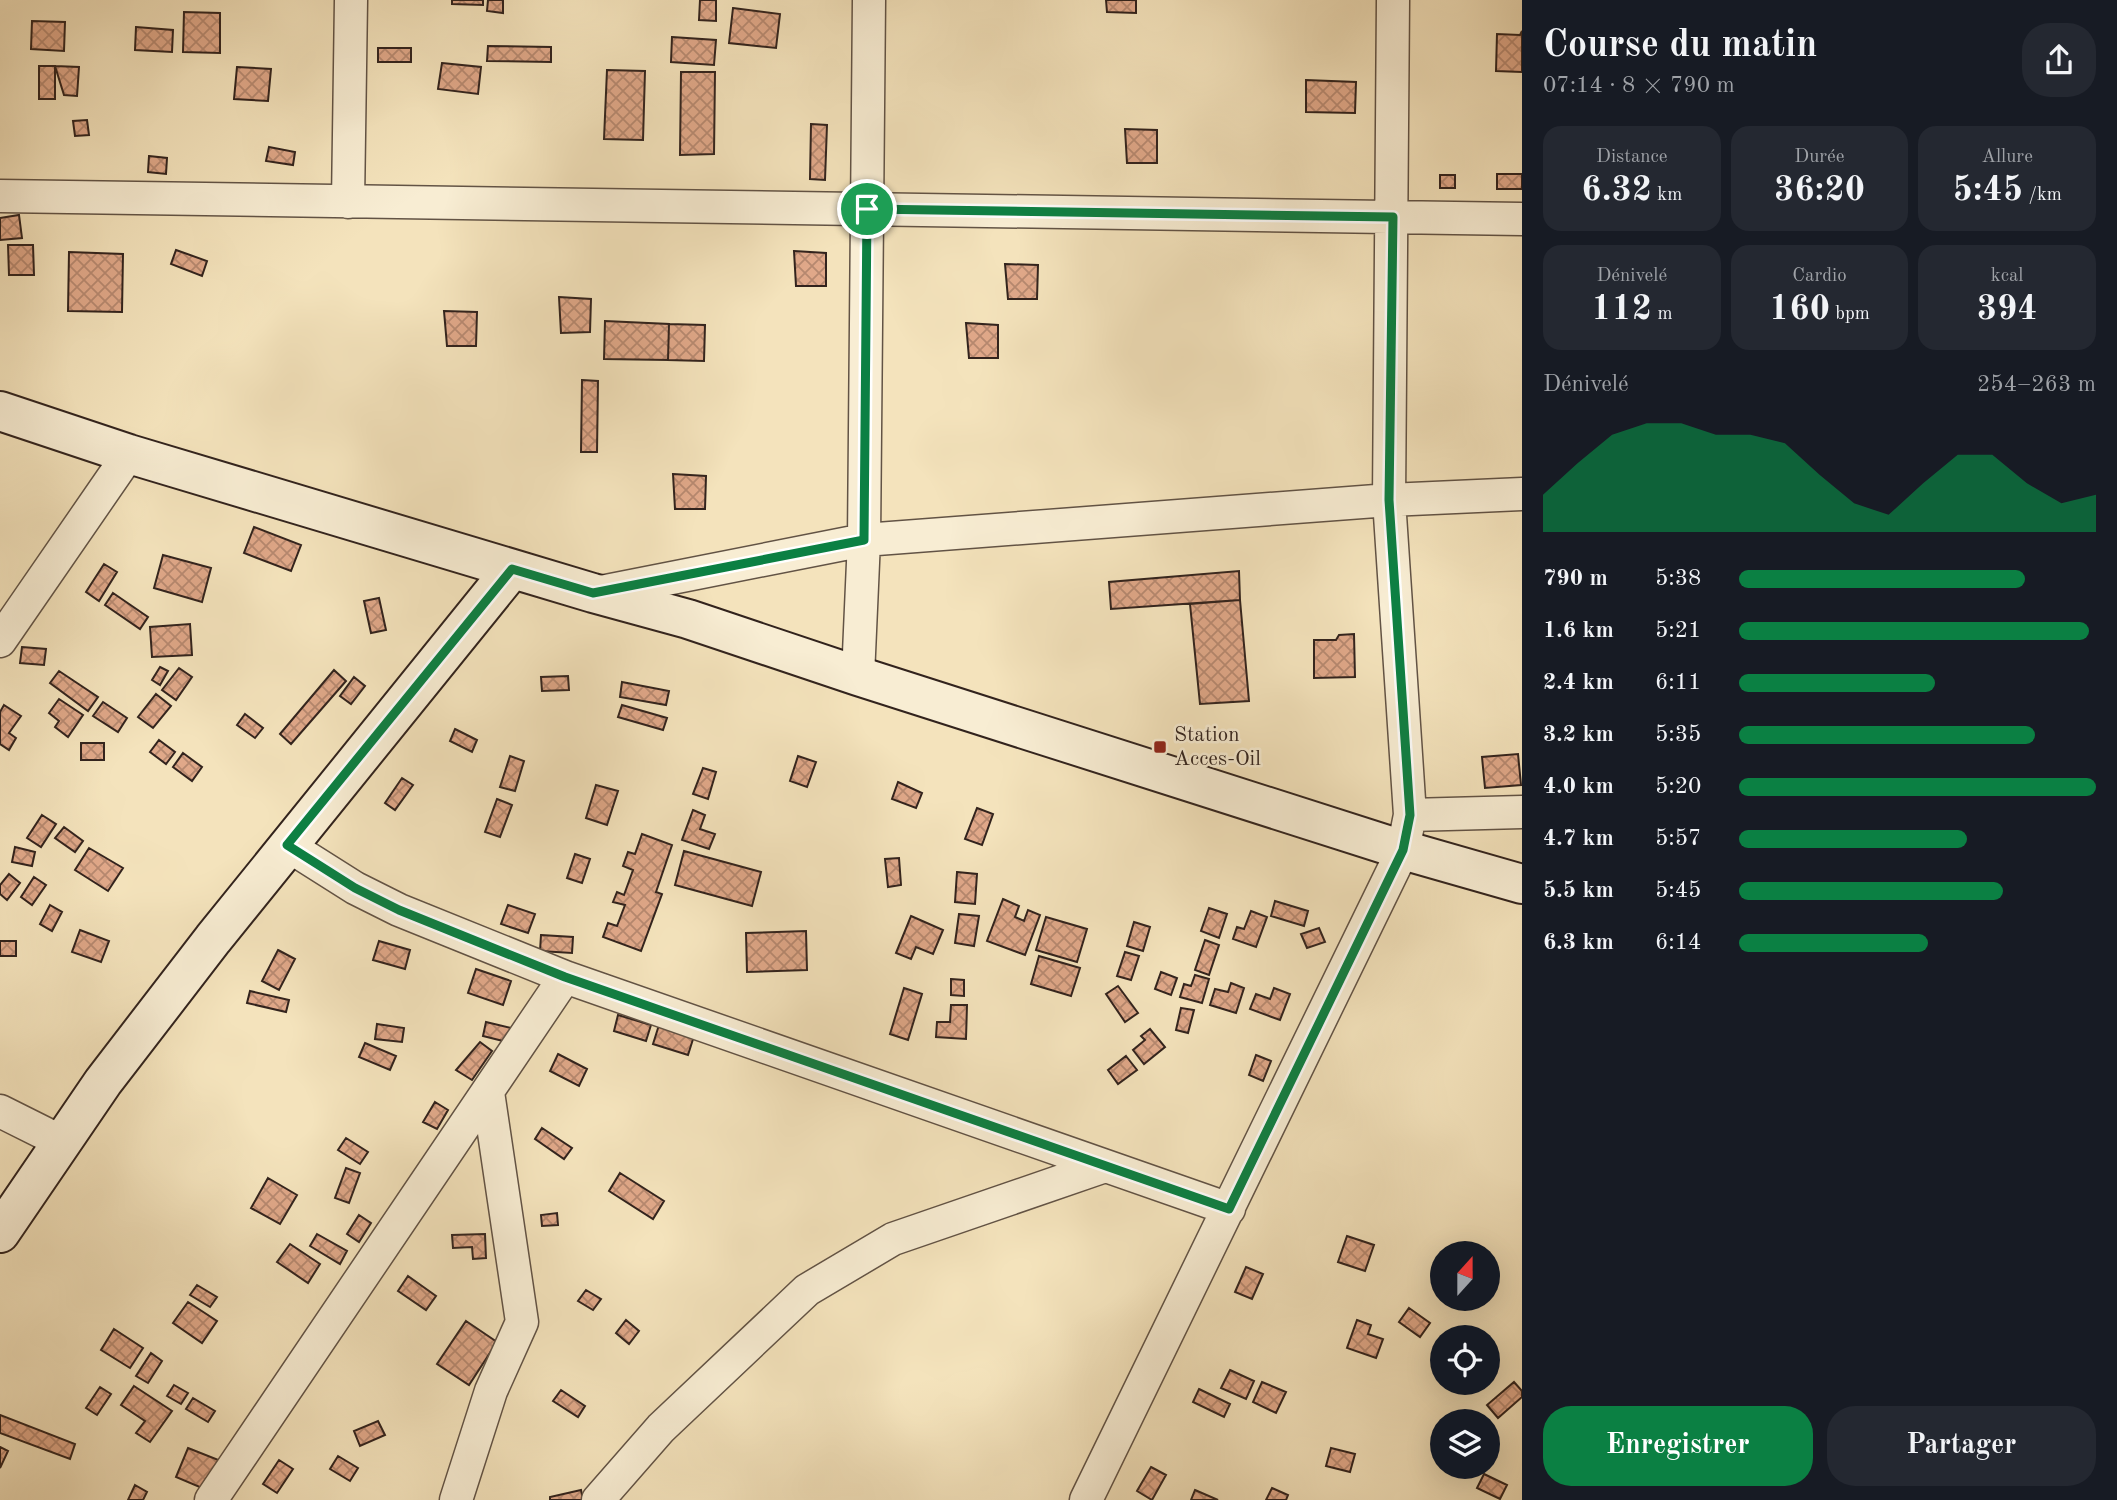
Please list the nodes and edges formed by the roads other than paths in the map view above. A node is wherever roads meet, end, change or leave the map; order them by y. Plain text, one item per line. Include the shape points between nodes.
1 (351, 0) edge
2 (869, 0) edge
3 (1394, 0) edge
4 (0, 196) edge
5 (348, 202) junction
6 (867, 209) junction
7 (1393, 217) junction
8 (1522, 219) edge
9 (0, 411) edge
10 (129, 454) junction
11 (1522, 494) edge
12 (1389, 500) junction
13 (864, 540) junction
14 (512, 569) junction
15 (593, 593) junction
16 (0, 641) edge
17 (858, 676) junction
18 (1522, 812) edge
19 (1407, 832) junction
20 (287, 845) junction
21 (1522, 884) edge
22 (565, 977) junction
23 (488, 1092) junction
24 (0, 1111) edge
25 (62, 1142) junction
26 (1105, 1166) junction
27 (1229, 1209) junction
28 (0, 1233) edge
29 (211, 1500) edge
30 (456, 1500) edge
31 (597, 1500) edge
32 (1086, 1500) edge

1 - 5 street
2 - 6 street
3 - 7 street
4 - 5 street
5 - 6 street
6 - 7 street
6 - 13 street
7 - 8 street
7 - 12 street
9 - 10 street
10 - 14 street
10 - 16 street
11 - 12 street
12 - 13 street
12 - 19 street
13 - 15 street
13 - 17 street
14 - 15 street
14 - 20 street
15 - 17 street via 688,618
17 - 19 street
18 - 19 street
19 - 21 street
19 - 27 street
20 - 22 street via 399,910
20 - 25 street via 103,1082
22 - 23 street
22 - 26 street
23 - 29 street
23 - 30 street via 522,1322 486,1404
24 - 25 street
25 - 28 street
26 - 27 street
26 - 31 street via 893,1239 807,1290 661,1428
27 - 32 street

